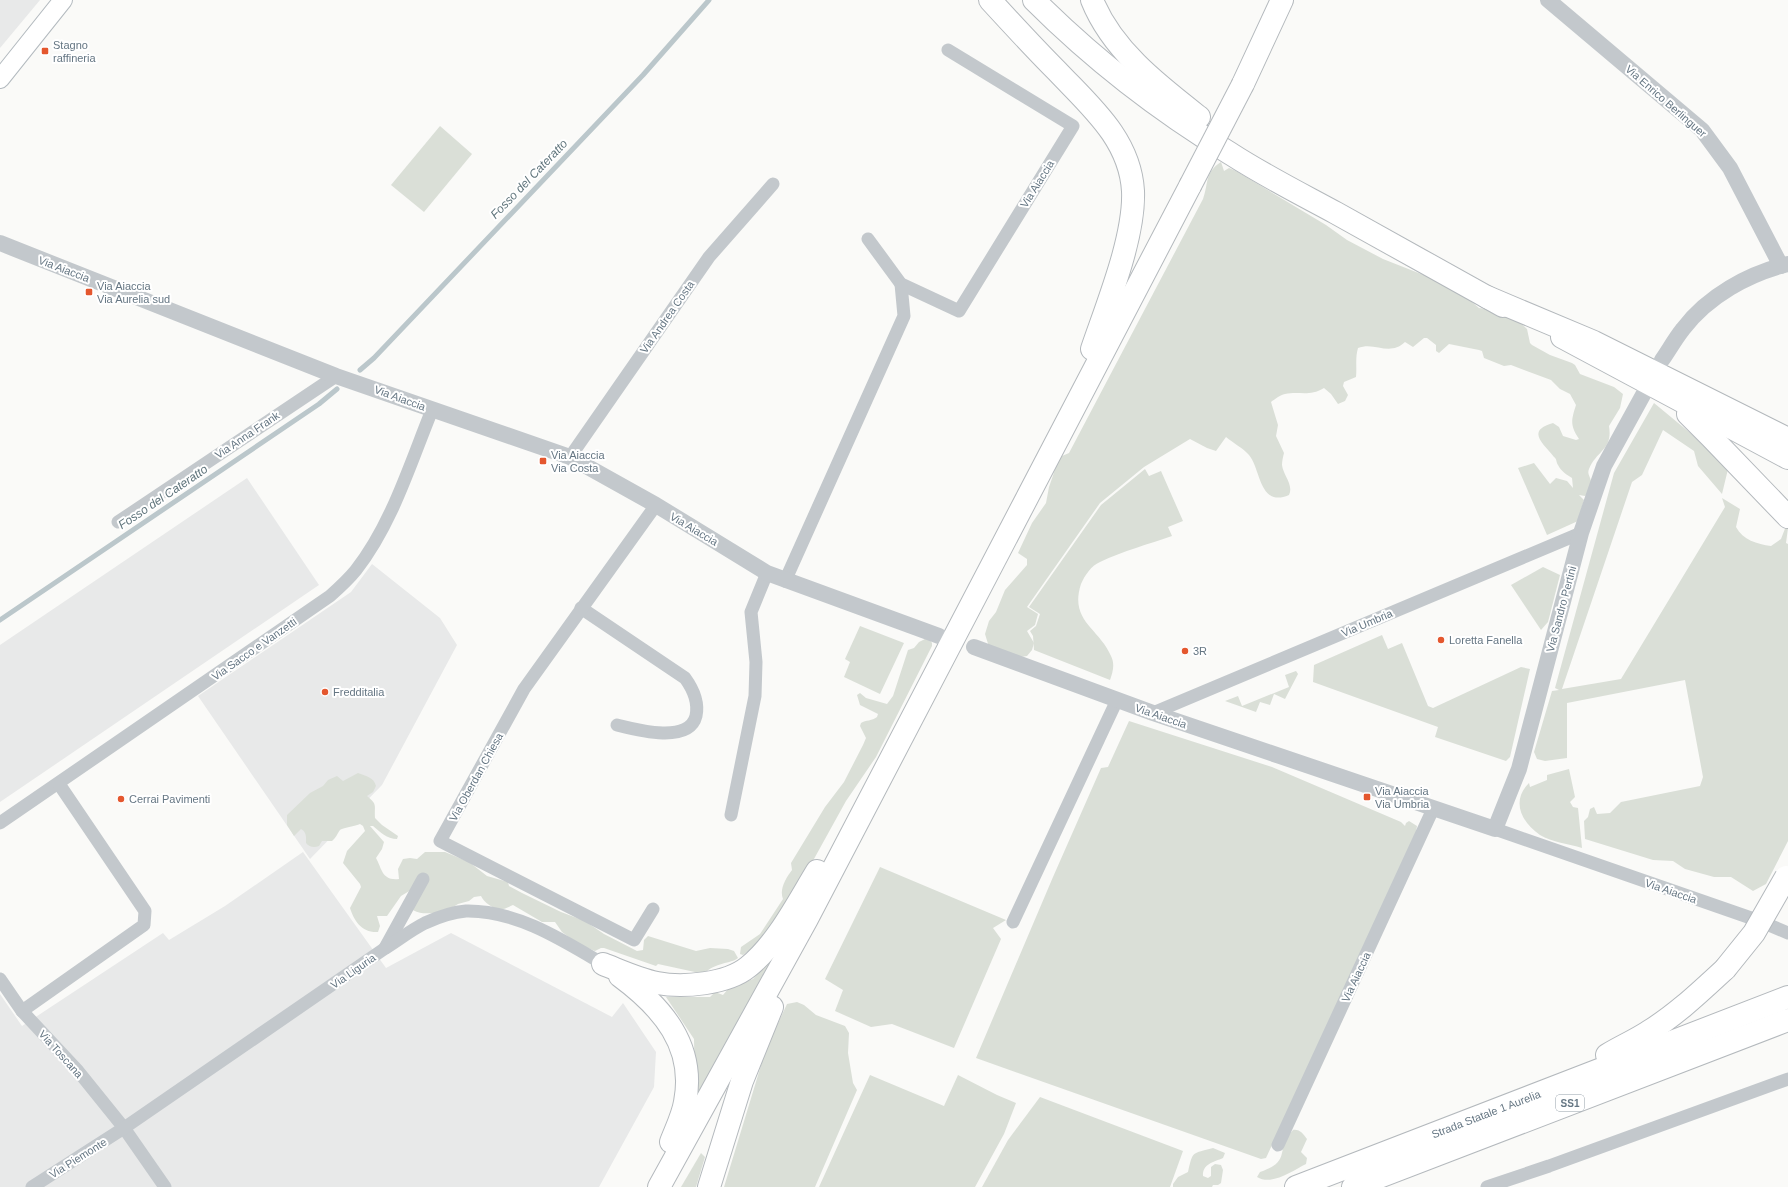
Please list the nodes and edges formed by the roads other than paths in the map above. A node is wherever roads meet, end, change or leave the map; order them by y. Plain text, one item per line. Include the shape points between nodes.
1 (64, 0) edge
2 (990, 0) edge
3 (1034, 0) edge
4 (1092, 0) edge
5 (1282, 0) edge
6 (1548, 0) edge
7 (948, 50) dead end
8 (0, 78) edge
9 (773, 184) dead end
10 (1295, 191) junction
11 (868, 240) dead end
12 (0, 243) edge
13 (1784, 265) edge
14 (901, 284) junction
15 (1487, 297) junction
16 (1662, 360) dead end
17 (336, 376) junction
18 (1642, 388) junction
19 (432, 410) junction
20 (1070, 414) junction
21 (1788, 439) edge
22 (570, 457) junction
23 (1788, 458) edge
24 (656, 505) junction
25 (1788, 517) edge
26 (118, 522) dead end
27 (1581, 533) junction
28 (767, 573) junction
29 (785, 581) junction
30 (581, 608) junction
31 (939, 636) dead end
32 (974, 647) dead end
33 (1117, 700) junction
34 (1153, 713) junction
35 (617, 725) dead end
36 (58, 784) junction
37 (866, 804) junction
38 (1433, 809) junction
39 (731, 815) dead end
40 (0, 823) edge
41 (1495, 829) junction
42 (1787, 875) edge
43 (423, 879) dead end
44 (653, 909) dead end
45 (1751, 918) dead end
46 (807, 919) junction
47 (1013, 922) dead end
48 (1769, 925) dead end
49 (1788, 933) edge
50 (384, 949) junction
51 (603, 964) junction
52 (0, 979) edge
53 (1781, 1000) edge
54 (22, 1011) junction
55 (1788, 1020) edge
56 (1788, 1078) edge
57 (1549, 1089) junction
58 (124, 1128) junction
59 (1278, 1145) dead end
60 (32, 1187) edge
61 (165, 1187) edge
62 (654, 1187) edge
63 (659, 1187) edge
64 (709, 1187) edge
65 (1296, 1187) edge
66 (1353, 1187) edge
67 (1487, 1187) edge

1 - 8 main road
2 - 20 highway via 1104,120 1123,151 1131,179 1132,207 1122,256
3 - 10 highway via 1109,69 1164,110 1231,154
4 - 10 highway via 1110,34 1176,100
5 - 20 highway, bridge via 1244,84
6 - 13 street, Via Enrico Berlinguer via 1702,130 1730,168
7 - 14 street, Via Aiaccia via 1072,126 959,311
9 - 22 street, Via Andrea Costa via 709,257
10 - 15 highway
11 - 14 street, Via Aiaccia
12 - 17 street, Via Aiaccia
13 - 16 street via 1744,280 1706,304 1683,329
14 - 29 street via 904,316
15 - 18 highway
15 - 21 highway via 1594,342
17 - 19 street, Via Aiaccia
17 - 26 street, Via Anna Frank
18 - 23 highway
18 - 25 highway via 1690,416
18 - 27 street, Via Sandro Pertini via 1604,466
19 - 22 street, Via Aiaccia
19 - 36 street, Via Sacco e Vanzetti via 385,523 368,552 346,581 330,596
20 - 37 highway
22 - 24 street, Via Aiaccia
24 - 28 street, Via Aiaccia
24 - 30 street, Via Oberdan Chiesa
27 - 34 street, Via Umbria
27 - 41 street, Via Sandro Pertini via 1519,769
28 - 29 street, Via Aiaccia
28 - 39 street via 751,612 756,662 755,696
29 - 31 street, Via Aiaccia
30 - 35 street via 685,678 692,687 698,709 695,720 684,730 652,733
30 - 44 street, Via Oberdan Chiesa via 524,689 440,841 634,940
32 - 33 street, Via Aiaccia
33 - 34 street, Via Aiaccia
33 - 47 street
34 - 38 street, Via Aiaccia
36 - 40 street, Via Sacco e Vanzetti
36 - 54 street via 145,911 144,925
37 - 46 highway
37 - 51 highway via 839,836 774,937 757,958 741,972 718,981 670,984 641,978
38 - 41 street, Via Aiaccia
38 - 59 street, Via Aiaccia
41 - 45 street, Via Aiaccia
42 - 57 highway, bridge via 1754,933 1725,970 1683,1007 1653,1028
43 - 50 street
46 - 63 highway
46 - 64 highway via 742,1081
48 - 49 street
50 - 51 street, Via Liguria via 424,923 464,911 511,918 536,928
50 - 58 street, Via Liguria
51 - 62 highway via 633,986 662,1014 674,1031 685,1060 688,1081 685,1102
52 - 54 street, Via Toscana
53 - 57 highway, Strada Statale 1 Aurelia / SS1
54 - 58 street, Via Toscana via 78,1071
55 - 66 highway, Strada Statale 1 Aurelia / SS1
56 - 67 street
57 - 65 highway, Strada Statale 1 Aurelia / SS1
58 - 60 street, Via Piemonte
58 - 61 street, Via Toscana

